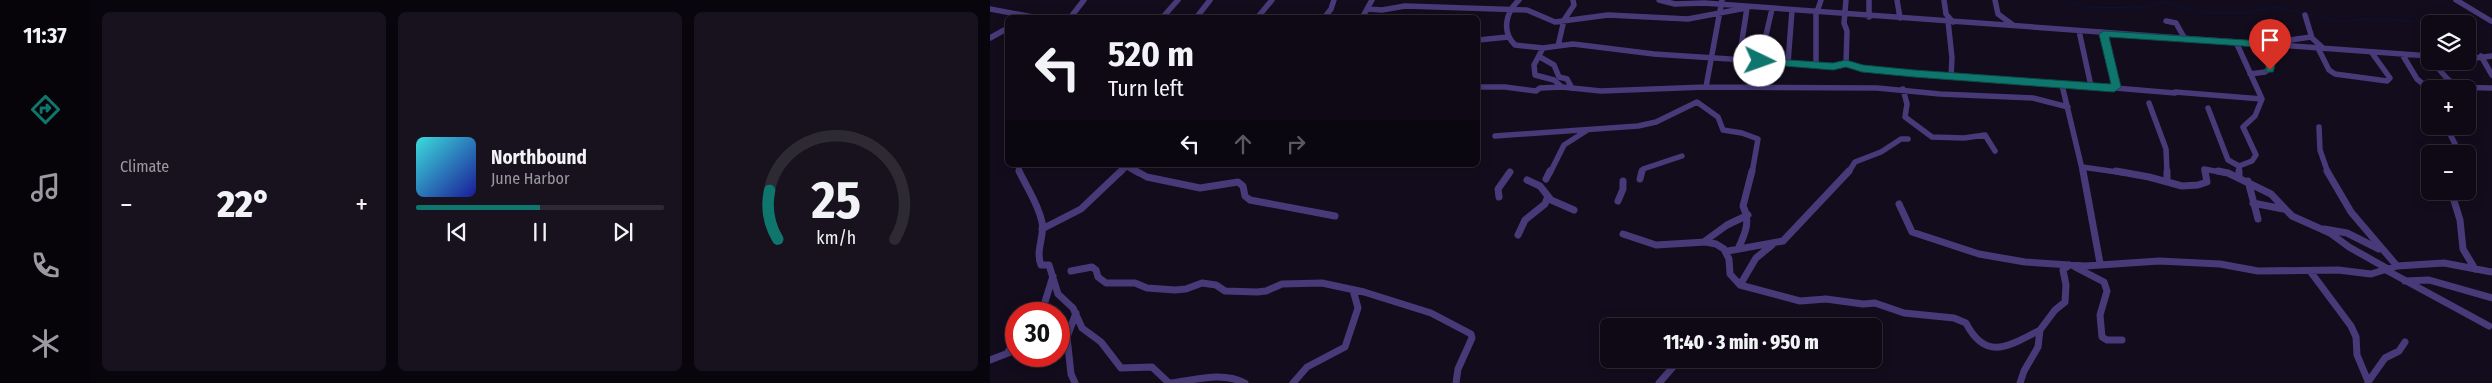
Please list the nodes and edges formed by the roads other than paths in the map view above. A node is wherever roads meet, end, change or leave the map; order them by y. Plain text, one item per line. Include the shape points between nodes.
1 (1084, 0) edge
2 (1178, 0) edge
3 (1210, 0) edge
4 (1272, 0) edge
5 (1334, 0) edge
6 (1372, 0) edge
7 (1462, 0) edge
8 (1519, 0) edge
9 (1573, 0) edge
10 (1660, 0) edge
11 (1821, 0) edge
12 (1846, 0) edge
13 (1869, 0) edge
14 (1896, 0) edge
15 (1944, 0) edge
16 (1996, 0) edge
17 (2456, 0) edge
18 (1721, 3) edge
19 (1457, 8) junction
20 (1510, 8) junction
21 (1750, 8) junction
22 (1772, 8) junction
23 (990, 9) edge
24 (1367, 10) junction
25 (1792, 10) junction
26 (1816, 12) junction
27 (1844, 14) junction
28 (1017, 15) edge
29 (1072, 15) edge
30 (1165, 15) edge
31 (1198, 15) edge
32 (1260, 15) edge
33 (1326, 15) edge
34 (1364, 15) edge
35 (1719, 15) junction
36 (2305, 15) dead end
37 (1869, 17) junction
38 (1900, 18) junction
39 (1564, 20) junction
40 (2491, 20) edge
41 (2166, 21) dead end
42 (1951, 22) junction
43 (2016, 26) junction
44 (1005, 30) edge
45 (2079, 31) junction
46 (2104, 34) junction
47 (1508, 37) junction
48 (2311, 37) junction
49 (990, 38) edge
50 (2186, 38) junction
51 (1480, 40) edge
52 (2236, 42) junction
53 (2261, 44) junction
54 (1558, 46) junction
55 (2288, 46) junction
56 (1543, 48) junction
57 (2321, 48) junction
58 (2372, 52) junction
59 (2402, 54) junction
60 (2421, 56) edge
61 (2481, 56) junction
62 (2492, 56) edge
63 (1540, 57) junction
64 (2476, 57) edge
65 (1712, 58) junction
66 (1739, 60) junction
67 (1760, 61) junction
68 (1788, 63) junction
69 (1816, 64) junction
70 (1846, 64) junction
71 (2440, 70) edge
72 (2250, 74) junction
73 (2492, 75) edge
74 (1951, 76) junction
75 (2448, 80) edge
76 (2421, 82) edge
77 (2062, 85) junction
78 (2091, 86) junction
79 (1480, 87) edge
80 (1562, 87) junction
81 (1706, 87) junction
82 (1572, 88) junction
83 (2115, 88) junction
84 (2476, 88) edge
85 (2492, 88) edge
86 (1903, 89) junction
87 (2262, 99) junction
88 (2149, 103) dead end
89 (2068, 107) junction
90 (2208, 108) dead end
91 (2318, 127) dead end
92 (1591, 130) junction
93 (1495, 136) dead end
94 (1908, 139) dead end
95 (1995, 151) dead end
96 (1682, 156) dead end
97 (2239, 166) junction
98 (1018, 167) edge
99 (1124, 167) edge
100 (1130, 167) edge
101 (2082, 167) junction
102 (1510, 172) dead end
103 (2239, 177) junction
104 (1546, 179) dead end
105 (1640, 179) dead end
106 (1527, 180) dead end
107 (1623, 181) dead end
108 (2167, 182) junction
109 (2248, 182) junction
110 (1548, 196) junction
111 (1499, 198) dead end
112 (2454, 200) edge
113 (1618, 202) dead end
114 (2254, 203) junction
115 (1899, 204) dead end
116 (2284, 209) junction
117 (1574, 210) dead end
118 (1748, 215) junction
119 (1335, 216) dead end
120 (2258, 219) dead end
121 (1042, 229) junction
122 (2323, 229) junction
123 (1622, 234) dead end
124 (1518, 235) dead end
125 (1705, 241) junction
126 (1775, 243) junction
127 (1738, 249) junction
128 (1728, 252) junction
129 (2386, 254) junction
130 (2100, 263) junction
131 (2069, 264) junction
132 (2397, 266) junction
133 (2475, 269) junction
134 (2387, 270) junction
135 (1071, 271) dead end
136 (2310, 271) junction
137 (2492, 272) edge
138 (1053, 275) junction
139 (2405, 281) junction
140 (1740, 285) junction
141 (1353, 290) junction
142 (2492, 298) edge
143 (1045, 302) edge
144 (1076, 314) junction
145 (2489, 326) dead end
146 (1070, 329) edge
147 (2040, 330) junction
148 (2122, 340) dead end
149 (2405, 342) dead end
150 (1005, 354) edge
151 (990, 360) edge
152 (1070, 365) edge
153 (1672, 368) edge
154 (2368, 382) edge
155 (1076, 383) edge
156 (1170, 383) edge
157 (1245, 383) edge
158 (1293, 383) edge
159 (1456, 383) edge
160 (1659, 383) edge
161 (2020, 383) edge

1 - 29 street
2 - 30 street
3 - 31 street
4 - 32 street
5 - 33 street
6 - 24 street
7 - 19 street
8 - 20 street
9 - 39 street via 1574,4
10 - 18 street via 1677,4
11 - 26 street
12 - 27 street
13 - 37 street
14 - 38 street
15 - 42 street
16 - 43 street via 2000,17
17 - 40 street
18 - 21 street
18 - 35 street
19 - 20 street
19 - 24 street via 1405,6
20 - 39 street via 1527,10 1550,21
20 - 47 street
21 - 22 street
21 - 35 street
21 - 66 street
22 - 25 street
22 - 67 street
23 - 28 street
24 - 34 street
25 - 26 street
25 - 68 street
26 - 27 street
26 - 69 street
27 - 37 street
27 - 70 street via 1848,37
35 - 39 street via 1688,19 1608,15
35 - 65 street
36 - 48 street
37 - 38 street
38 - 42 street
39 - 54 street
41 - 50 street via 2176,23
42 - 43 street
42 - 74 street
43 - 45 street
44 - 49 street
45 - 46 street
45 - 78 street
46 - 50 street
46 - 83 street
47 - 51 street
47 - 56 street via 1515,45
48 - 55 street via 2294,38
48 - 57 street
50 - 52 street
52 - 53 street
52 - 72 street
53 - 55 street
53 - 72 street via 2271,68
54 - 56 street
54 - 65 street via 1573,44
55 - 57 street
56 - 63 street
57 - 58 street
57 - 58 street via 2329,70 2334,74 2387,81 2390,78
58 - 59 street
59 - 60 street
59 - 76 street
61 - 62 street
61 - 64 street
61 - 73 street
63 - 80 street via 1534,65 1535,75 1554,80
63 - 82 street via 1554,65 1559,77 1567,79
65 - 66 street
65 - 81 street
66 - 67 street
67 - 68 street
68 - 69 street
69 - 70 street
70 - 74 street
71 - 75 street
72 - 87 street
74 - 77 street
77 - 78 street
77 - 89 street
78 - 83 street
79 - 80 street via 1536,91
80 - 82 street
81 - 82 street via 1601,91
81 - 86 street
83 - 87 street
84 - 85 street
86 - 89 street via 2033,98
86 - 95 street via 1906,118 1928,134 1952,139 1986,135
87 - 97 street via 2255,116 2244,127 2256,155 2252,161
88 - 108 street via 2166,149
89 - 101 street
90 - 97 street via 2228,160
91 - 129 street via 2324,162 2337,190 2352,215
92 - 93 street
92 - 104 street via 1570,138 1560,148
92 - 118 street via 1650,124 1673,115 1687,104 1698,102 1713,111 1723,123 1723,130 1758,140 1744,198 1743,206
94 - 126 street via 1855,162 1786,240
96 - 105 street via 1643,170
97 - 103 street
98 - 121 street via 1019,174 1032,192
99 - 121 street via 1081,210
100 - 119 street via 1147,177 1200,188 1238,182 1250,200
101 - 108 street via 2109,169
101 - 130 street
102 - 111 street via 1498,189
103 - 108 street via 2204,169 2207,182 2200,185 2177,186
103 - 109 street
106 - 110 street via 1540,186
107 - 113 street
109 - 114 street
109 - 116 street via 2271,194
110 - 117 street
110 - 124 street via 1545,204 1525,220
112 - 133 street via 2463,249
114 - 116 street
114 - 120 street
115 - 131 street via 1912,232 1927,238 1979,254 2025,262
116 - 122 street via 2302,222
118 - 125 street
118 - 127 street
121 - 138 street via 1038,248 1040,262 1041,265 1049,265
122 - 129 street via 2365,240
122 - 134 street
123 - 125 street via 1654,245
125 - 128 street
126 - 127 street
126 - 140 street via 1756,258
127 - 128 street
128 - 140 street via 1730,274
129 - 132 street
130 - 131 street via 2085,266
130 - 136 street via 2159,261 2220,264 2242,270
131 - 147 street via 2062,270 2066,285 2065,302
131 - 148 street via 2104,282 2107,291 2100,315 2102,337
132 - 133 street via 2444,263
132 - 134 street
133 - 137 street
134 - 136 street via 2371,274
134 - 139 street
135 - 141 street via 1092,267 1098,278 1106,283 1135,283 1147,288 1182,290 1202,283 1216,285 1225,291 1257,292 1282,284 1316,283
136 - 154 street via 2351,326 2356,337 2356,353
138 - 143 street
138 - 144 street via 1058,294
139 - 142 street via 2429,280
139 - 145 street
140 - 147 street via 1800,301 1826,299 1875,303 1904,313 1954,318 1966,323 1970,336 1994,348 2005,348
141 - 158 street via 1358,308 1345,347 1307,367
141 - 159 street via 1431,313 1466,330 1472,338 1458,368
144 - 146 street
144 - 156 street via 1082,328 1101,342 1121,368 1152,367
147 - 161 street via 2038,348
149 - 154 street via 2399,351 2384,358
150 - 151 street
152 - 155 street
153 - 160 street
156 - 157 street via 1228,376

